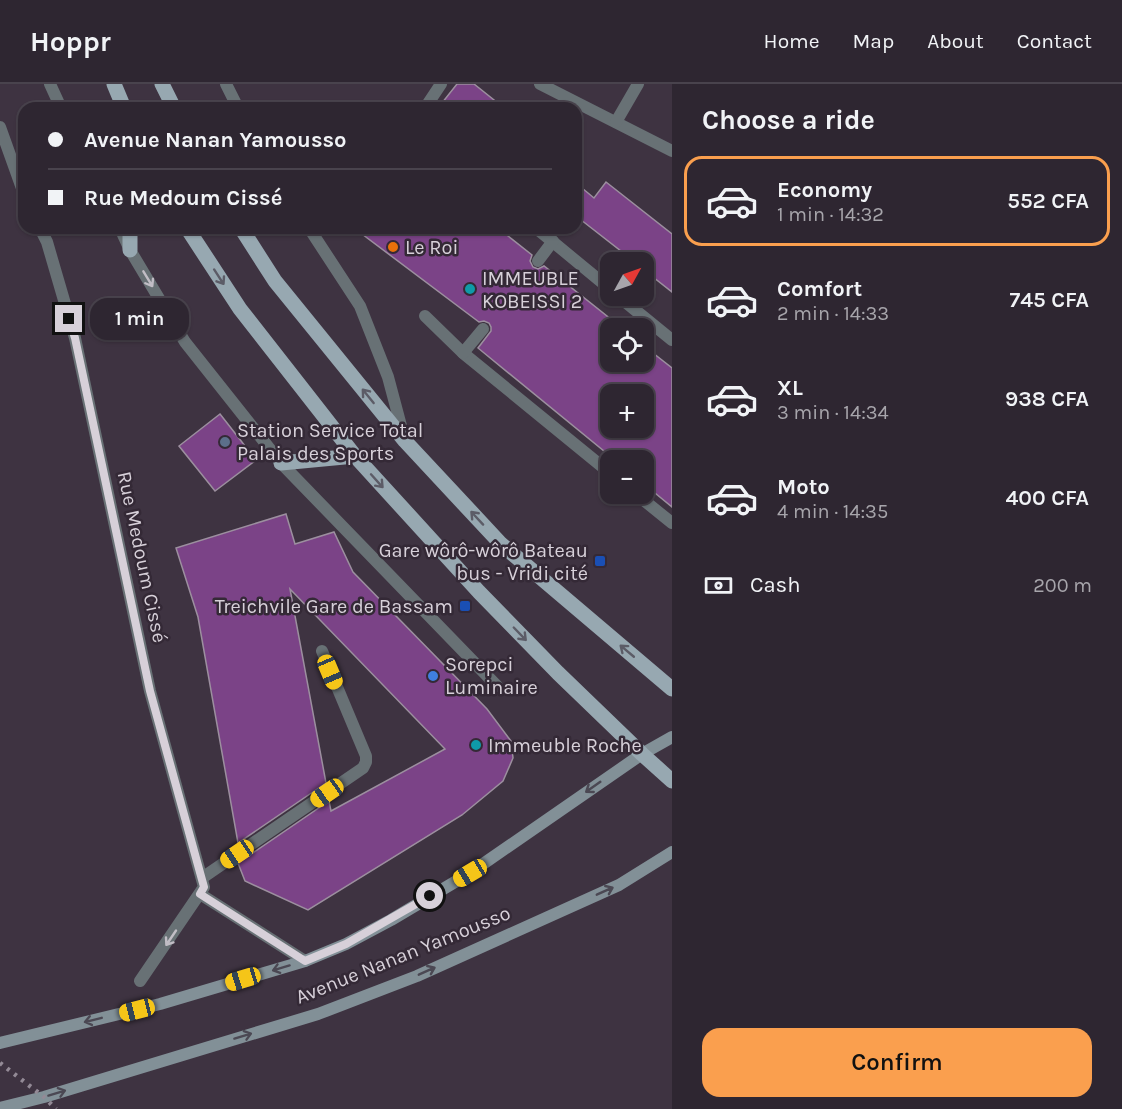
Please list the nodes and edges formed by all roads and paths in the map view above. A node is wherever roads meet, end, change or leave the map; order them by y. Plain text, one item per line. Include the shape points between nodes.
1 (50, 84) edge
2 (114, 84) edge
3 (162, 84) edge
4 (441, 84) edge
5 (540, 84) edge
6 (638, 84) edge
7 (229, 85) edge
8 (58, 102) edge
9 (122, 102) edge
10 (171, 102) edge
11 (236, 102) edge
12 (429, 102) edge
13 (576, 102) edge
14 (582, 105) edge
15 (616, 122) junction
16 (0, 127) edge
17 (672, 151) edge
18 (18, 177) edge
19 (43, 234) edge
20 (123, 234) edge
21 (130, 234) edge
22 (191, 234) edge
23 (245, 234) edge
24 (313, 234) edge
25 (544, 234) edge
26 (553, 241) junction
27 (130, 250) junction
28 (538, 261) dead end
29 (600, 281) edge
30 (630, 306) edge
31 (426, 316) dead end
32 (483, 329) dead end
33 (672, 340) edge
34 (463, 353) junction
35 (405, 441) junction
36 (355, 456) junction
37 (281, 463) junction
38 (600, 465) edge
39 (648, 504) edge
40 (672, 523) edge
41 (321, 651) dead end
42 (497, 686) dead end
43 (672, 689) edge
44 (672, 737) edge
45 (642, 754) junction
46 (672, 781) edge
47 (672, 852) edge
48 (202, 878) junction
49 (200, 894) junction
50 (305, 961) junction
51 (140, 981) dead end
52 (0, 1043) edge
53 (0, 1108) edge

1 - 8 street
2 - 9 main road
3 - 10 main road
4 - 12 street
5 - 13 street
6 - 15 street
7 - 11 street
14 - 15 street
15 - 17 street
16 - 18 street
19 - 48 street, Rue Medoum Cissé via 75,338 150,691
20 - 27 street
21 - 27 main road
22 -> 36 main road via 240,309
35 -> 23 main road via 275,281
24 - 35 street via 360,306 388,377
25 - 26 street
26 - 28 street
26 - 29 street
27 -> 37 street via 186,342
30 - 33 street
31 - 34 street
32 - 34 street
34 - 38 street
43 -> 35 main road via 501,544
36 - 37 main road
36 -> 45 main road via 466,579
37 - 42 street
39 - 40 street
41 - 48 street via 366,756 363,768
44 - 45 main road, Avenue Nanan Yamousso
45 - 46 main road
45 -> 50 main road, Avenue Nanan Yamousso via 470,873 391,920
53 -> 47 main road, Avenue Nanan Yamousso via 318,1014 417,976 619,885
48 - 49 street, Rue Medoum Cissé via 204,887
49 - 50 street
49 -> 51 street, Rue Medoum Cissé
50 -> 52 main road, Avenue Nanan Yamousso via 160,1004

